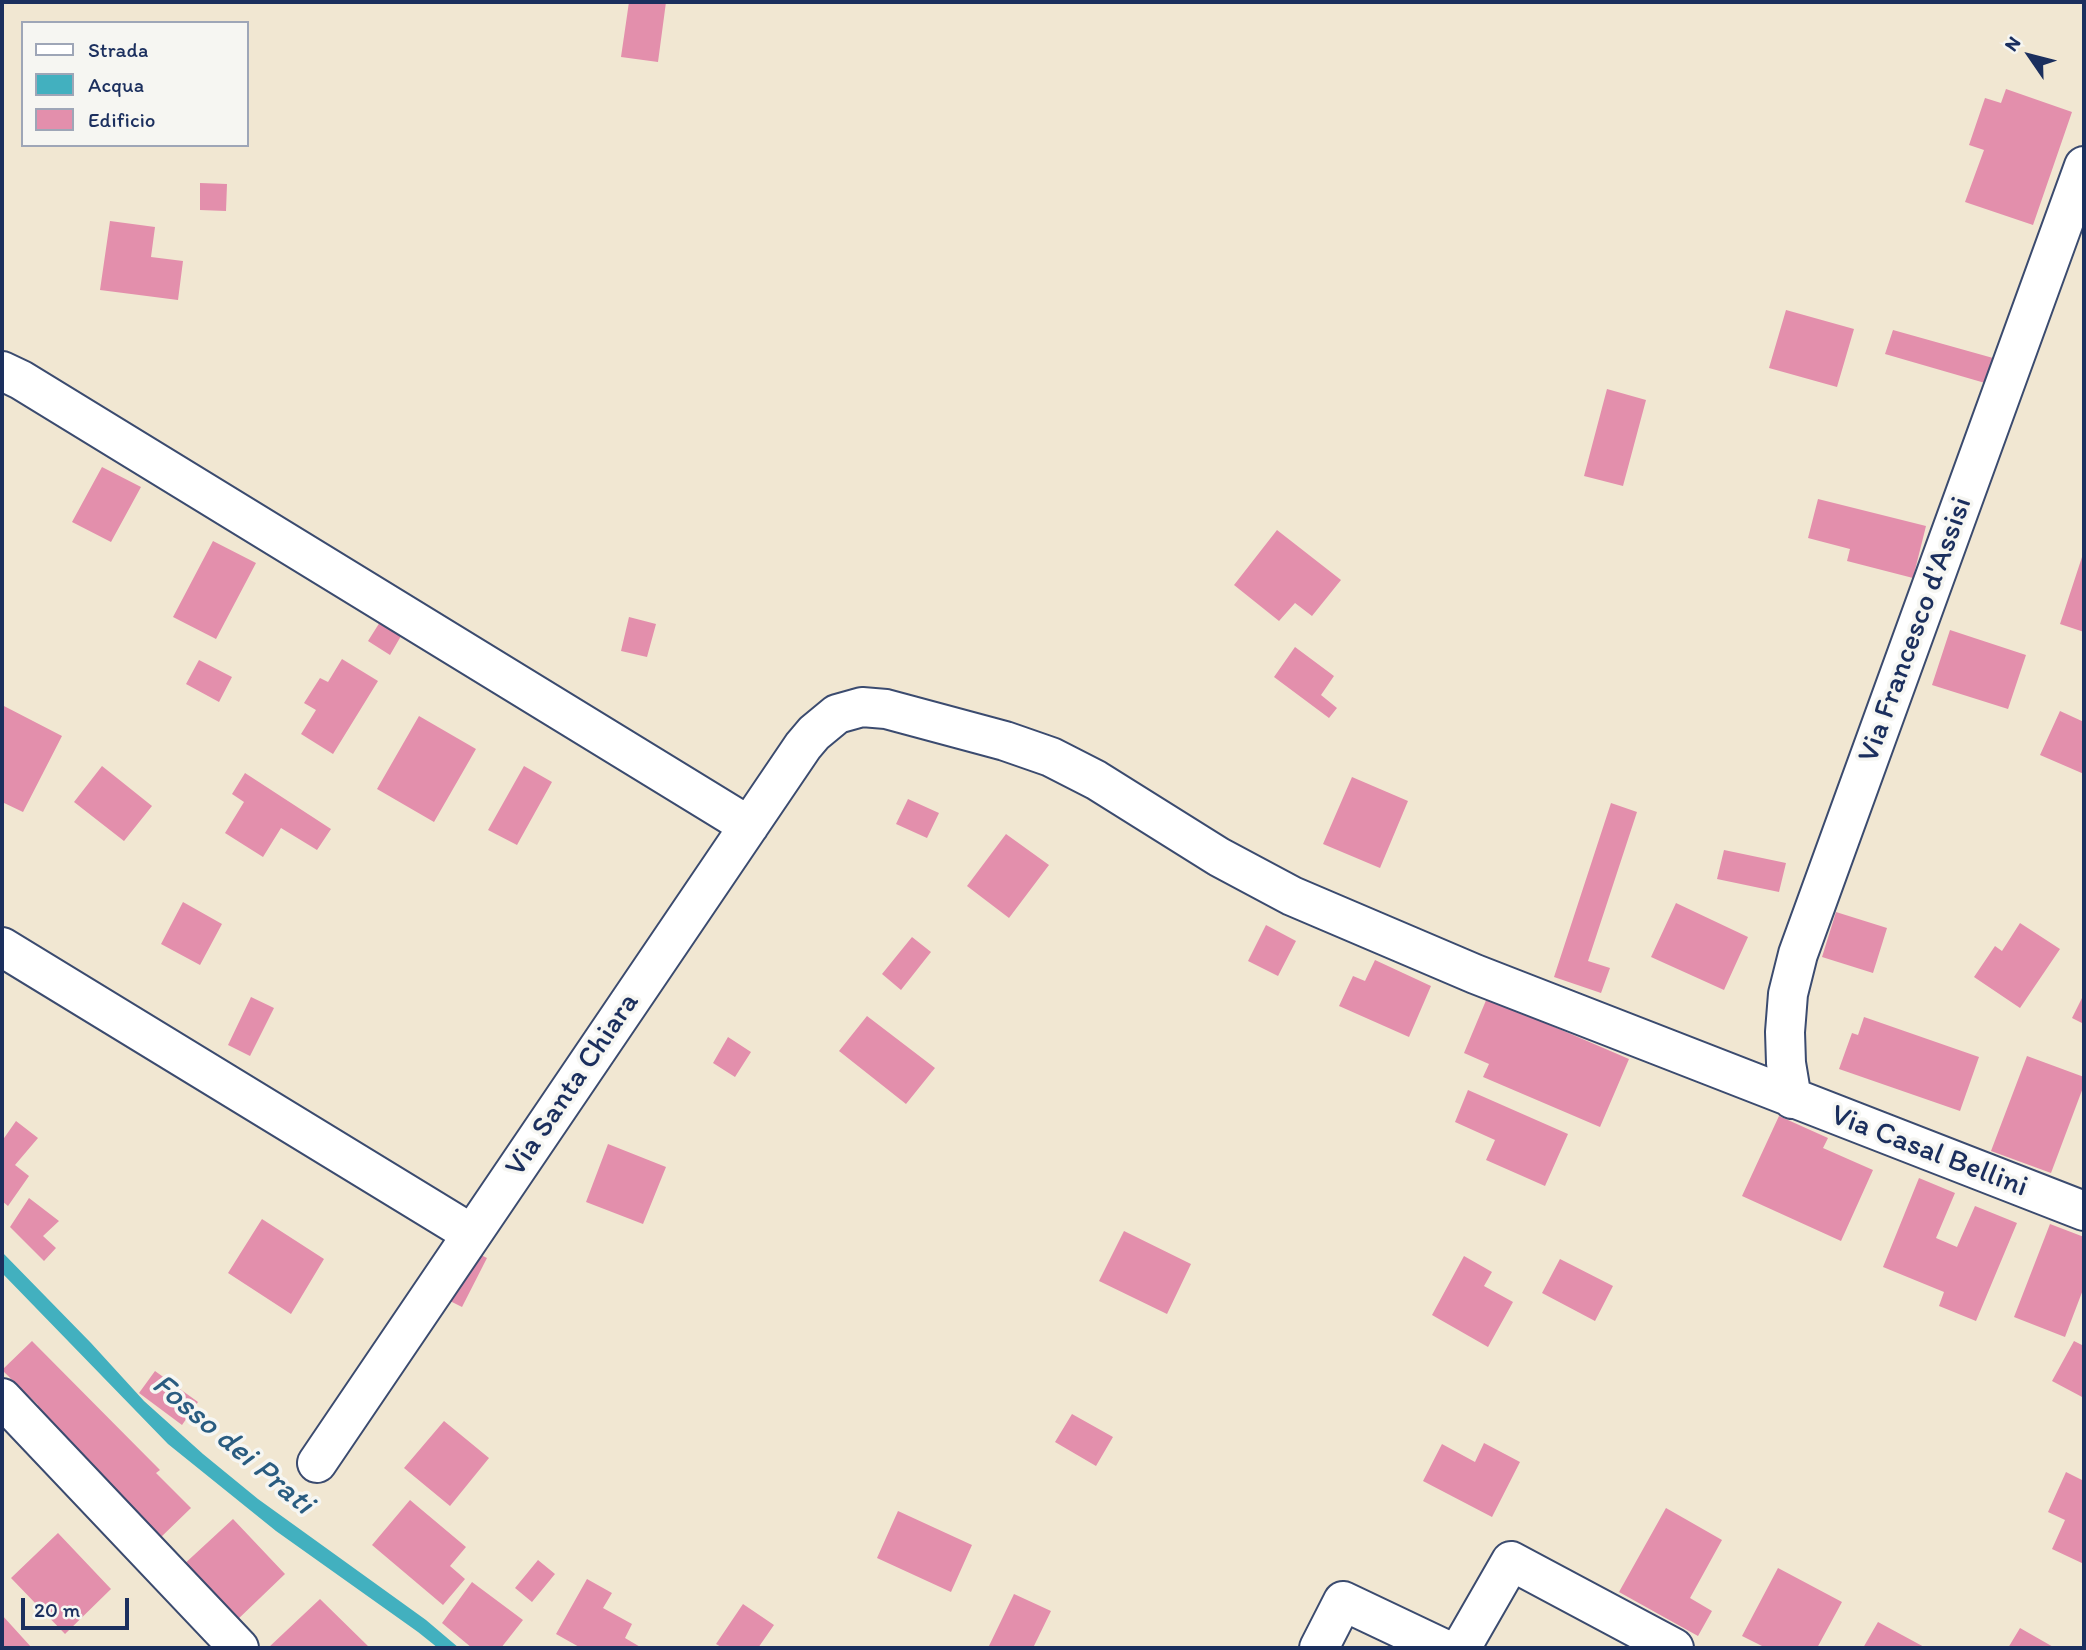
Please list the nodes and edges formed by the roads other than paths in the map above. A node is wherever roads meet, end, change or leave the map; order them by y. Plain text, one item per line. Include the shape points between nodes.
1 (2084, 166) edge
2 (2, 371) edge
3 (837, 714) joint
4 (749, 826) junction
5 (2, 947) edge
6 (1783, 1096) junction
7 (2084, 1211) edge
8 (472, 1234) junction
9 (2, 1398) edge
10 (317, 1463) dead end
11 (239, 1648) edge
12 (1319, 1648) edge
13 (1442, 1648) edge
14 (1461, 1648) edge
15 (1674, 1648) edge

1 - 6 street, Via Francesco d'Assisi via 1798,954 1788,993
2 - 4 street
3 - 4 street, Via Santa Chiara via 803,746
3 - 6 street, Via Casal Bellini via 862,707 886,709 1051,757 1292,896
4 - 8 street, Via Santa Chiara
5 - 8 street
6 - 7 street, Via Casal Bellini
8 - 10 street, Via Santa Chiara
9 - 11 street
12 - 13 street via 1343,1601
14 - 15 street via 1511,1561

